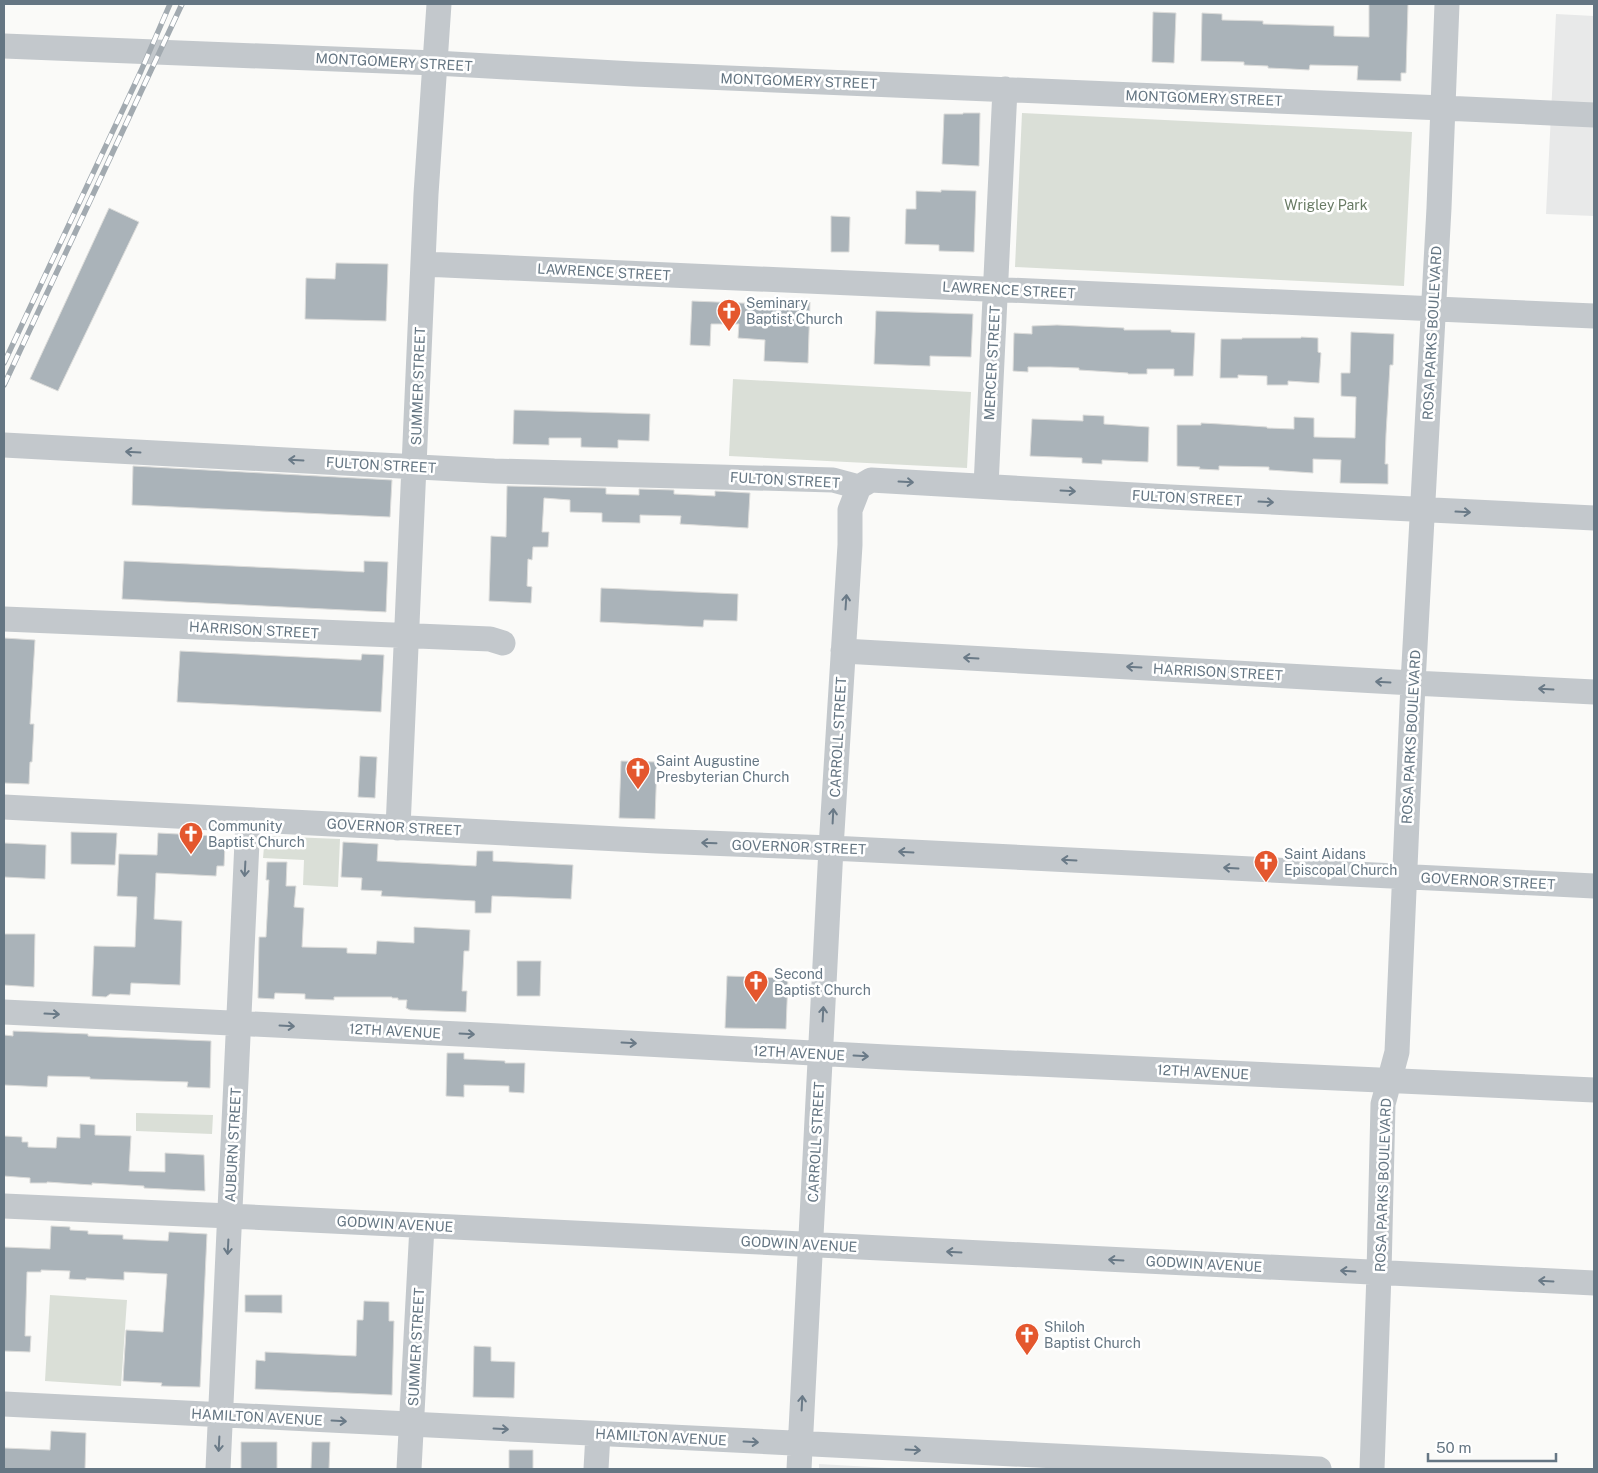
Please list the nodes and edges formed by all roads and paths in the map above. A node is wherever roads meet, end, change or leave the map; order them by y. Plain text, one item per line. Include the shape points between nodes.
1 (439, 4) edge
2 (1447, 4) edge
3 (4, 46) edge
4 (435, 63) junction
5 (1005, 89) junction
6 (1443, 108) junction
7 (1594, 115) edge
8 (423, 264) junction
9 (995, 290) junction
10 (1433, 309) junction
11 (1594, 316) edge
12 (4, 445) edge
13 (414, 466) junction
14 (986, 486) junction
15 (859, 487) junction
16 (1422, 510) junction
17 (1594, 518) edge
18 (4, 619) edge
19 (407, 636) junction
20 (503, 643) dead end
21 (842, 651) junction
22 (1414, 684) junction
23 (1594, 692) edge
24 (4, 808) edge
25 (248, 820) junction
26 (398, 828) junction
27 (831, 848) junction
28 (1405, 877) junction
29 (1594, 886) edge
30 (4, 1012) edge
31 (238, 1023) junction
32 (821, 1054) junction
33 (1388, 1080) junction
34 (1594, 1090) edge
35 (4, 1206) edge
36 (230, 1216) junction
37 (422, 1226) junction
38 (811, 1245) junction
39 (1379, 1273) junction
40 (1594, 1283) edge
41 (4, 1404) edge
42 (220, 1415) junction
43 (412, 1425) junction
44 (598, 1434) junction
45 (800, 1444) junction
46 (218, 1469) edge
47 (410, 1469) edge
48 (596, 1469) edge
49 (799, 1469) edge
50 (1319, 1469) edge
51 (1372, 1469) edge

1 - 4 street, SUMMER STREET
2 - 6 street, ROSA PARKS BOULEVARD
3 - 4 street, MONTGOMERY STREET
4 - 5 street, MONTGOMERY STREET
4 - 8 street, SUMMER STREET
5 - 6 street, MONTGOMERY STREET
5 - 9 street, MERCER STREET
6 - 7 street, MONTGOMERY STREET
6 - 10 street, ROSA PARKS BOULEVARD
8 - 9 street, LAWRENCE STREET
8 - 13 street, SUMMER STREET
9 - 10 street, LAWRENCE STREET
9 - 14 street, MERCER STREET
10 - 11 street, LAWRENCE STREET
10 - 16 street, ROSA PARKS BOULEVARD
13 -> 12 street, FULTON STREET
13 - 15 street, FULTON STREET via 833,480
13 - 19 street, SUMMER STREET
15 -> 14 street, FULTON STREET via 871,480
14 -> 16 street, FULTON STREET
21 -> 15 street, CARROLL STREET via 850,510
16 -> 17 street, FULTON STREET
16 - 22 street, ROSA PARKS BOULEVARD
18 - 19 street, HARRISON STREET
19 - 20 street, HARRISON STREET via 490,639
19 - 26 street, SUMMER STREET
22 -> 21 street, HARRISON STREET
27 -> 21 street, CARROLL STREET
23 -> 22 street, HARRISON STREET
22 - 28 street, ROSA PARKS BOULEVARD
24 - 25 street, GOVERNOR STREET
25 - 26 street, GOVERNOR STREET
25 -> 31 street, AUBURN STREET
27 -> 26 street, GOVERNOR STREET
28 -> 27 street, GOVERNOR STREET
32 -> 27 street, CARROLL STREET
28 - 29 street, GOVERNOR STREET
28 - 33 street, ROSA PARKS BOULEVARD via 1397,1052
30 -> 31 street, 12TH AVENUE
31 -> 32 street, 12TH AVENUE
31 - 36 street, AUBURN STREET
32 -> 33 street, 12TH AVENUE
32 - 38 street, CARROLL STREET
33 - 34 street, 12TH AVENUE
33 - 39 street, ROSA PARKS BOULEVARD via 1383,1104
35 - 36 street, GODWIN AVENUE
36 - 37 street, GODWIN AVENUE
36 -> 42 street, AUBURN STREET
37 - 38 street, GODWIN AVENUE
37 - 43 street, SUMMER STREET
39 -> 38 street, GODWIN AVENUE
45 -> 38 street, CARROLL STREET
40 -> 39 street, GODWIN AVENUE
39 - 51 street, ROSA PARKS BOULEVARD
41 - 42 street, HAMILTON AVENUE
42 -> 43 street, HAMILTON AVENUE
42 -> 46 street, AUBURN STREET
43 -> 44 street, HAMILTON AVENUE
43 - 47 street, SUMMER STREET
44 -> 45 street, HAMILTON AVENUE
44 - 48 street
45 - 49 street, CARROLL STREET
45 -> 50 street, HAMILTON AVENUE

